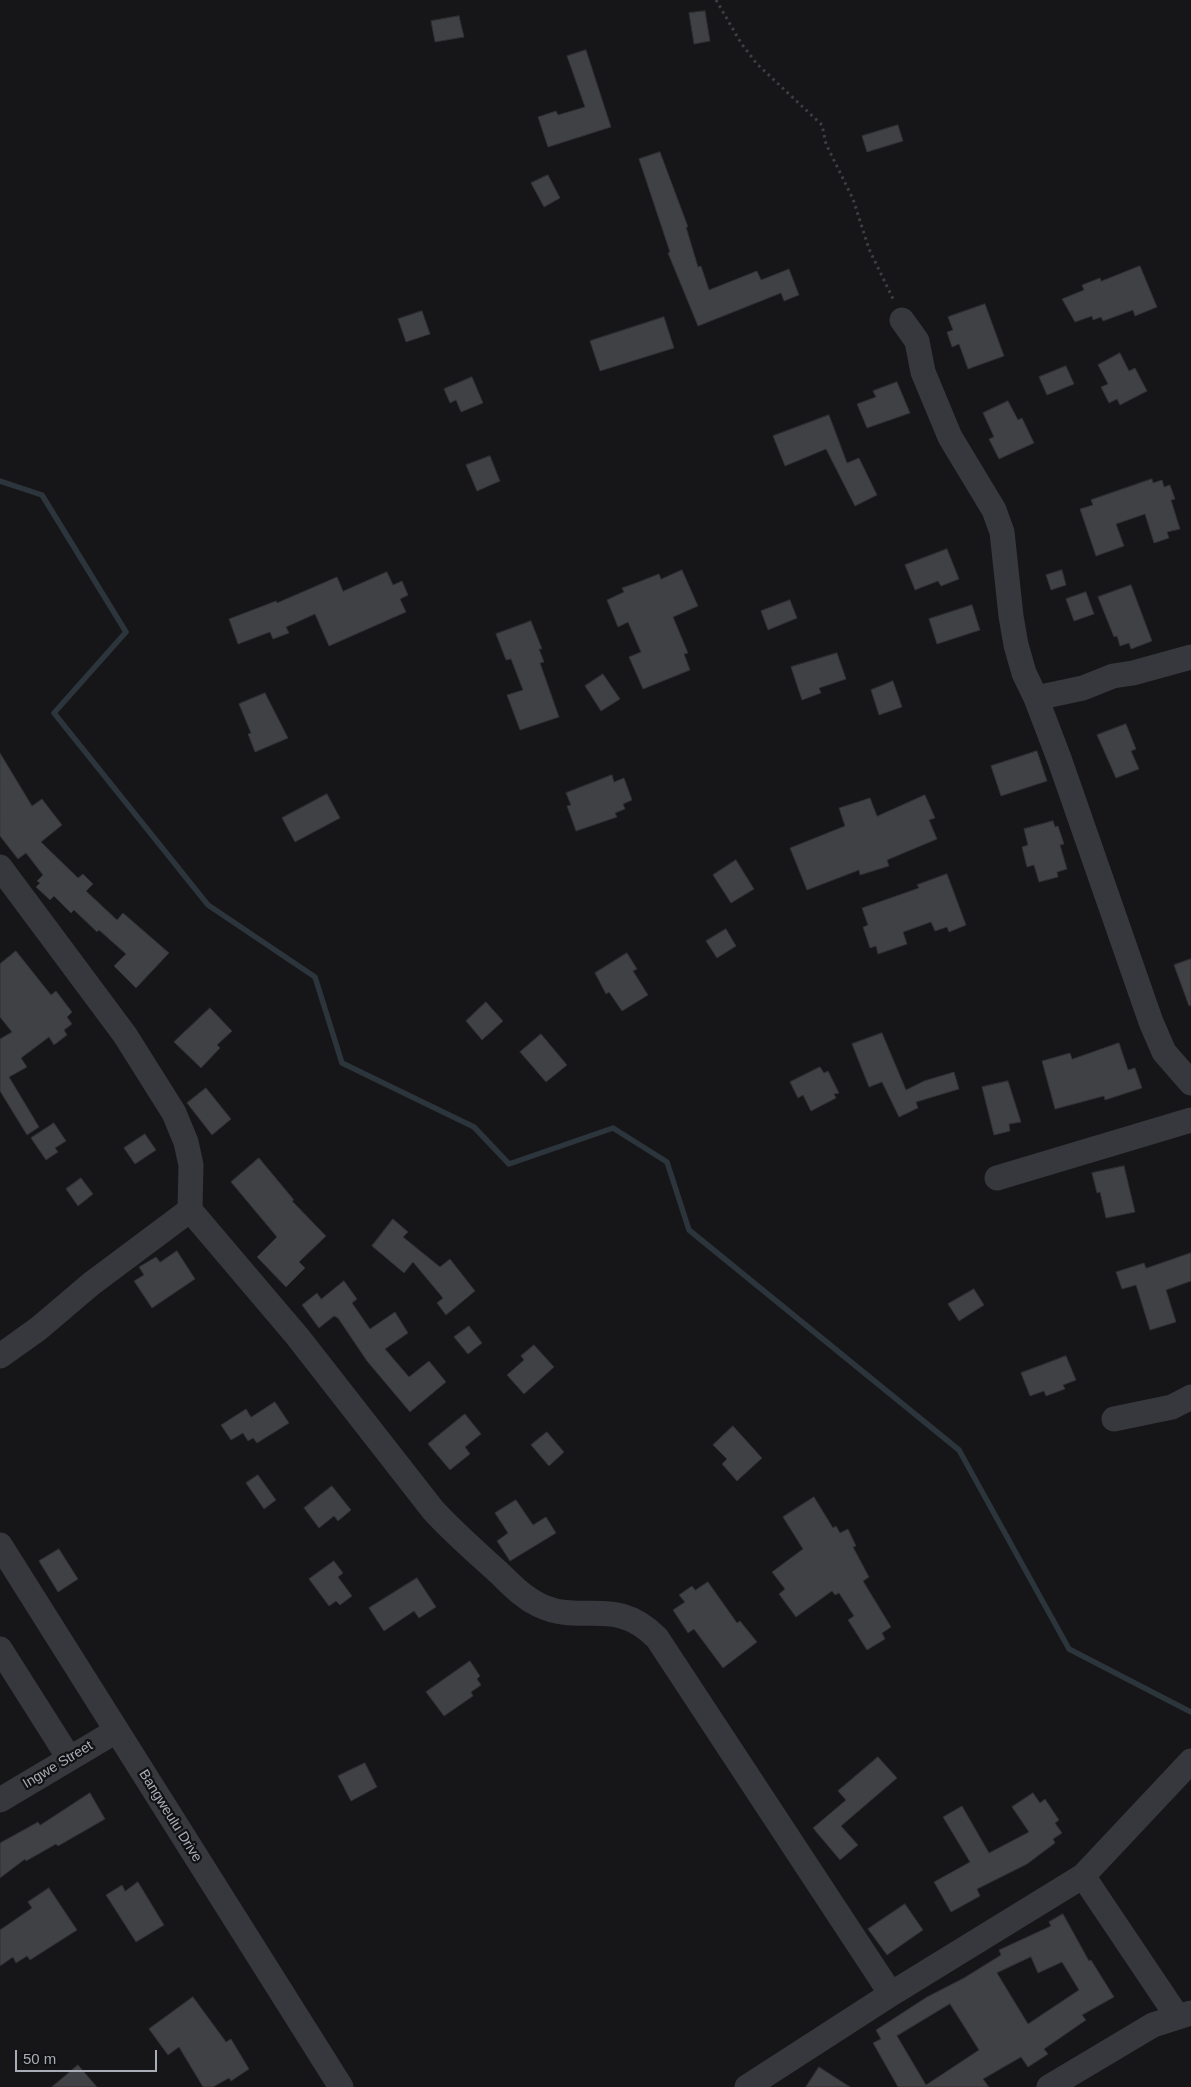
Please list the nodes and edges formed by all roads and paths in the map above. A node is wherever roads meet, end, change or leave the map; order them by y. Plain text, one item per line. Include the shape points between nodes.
1 (716, 0) edge
2 (902, 320) joint
3 (1191, 656) edge
4 (1036, 698) junction
5 (0, 867) edge
6 (1191, 1083) edge
7 (1191, 1120) edge
8 (997, 1178) dead end
9 (190, 1210) junction
10 (0, 1356) edge
11 (1191, 1397) edge
12 (1114, 1419) dead end
13 (0, 1545) edge
14 (0, 1649) edge
15 (116, 1731) junction
16 (69, 1758) junction
17 (1191, 1761) edge
18 (0, 1800) edge
19 (1083, 1876) junction
20 (891, 1994) junction
21 (1184, 2014) edge
22 (341, 2087) edge
23 (747, 2087) edge
24 (1049, 2087) edge

1 - 2 path via 757,64 822,125 826,144 854,199 870,249
2 - 4 street via 917,341 923,372 950,437 994,510 1002,532 1016,645
3 - 4 street via 1113,676 1083,688
4 - 6 street via 1151,1022 1164,1052
5 - 9 street via 125,1035 174,1113 191,1165
7 - 8 street
9 - 10 street
9 - 20 street via 297,1336 456,1535 539,1606 568,1612 618,1614 636,1620 657,1638
11 - 12 street via 1172,1407
13 - 15 street, Bangweulu Drive
14 - 16 street
15 - 16 street, Ingwe Street
15 - 22 street, Bangweulu Drive
16 - 18 street, Ingwe Street
17 - 19 street
19 - 20 street
19 - 21 street
20 - 23 street
21 - 24 street via 1127,2039

